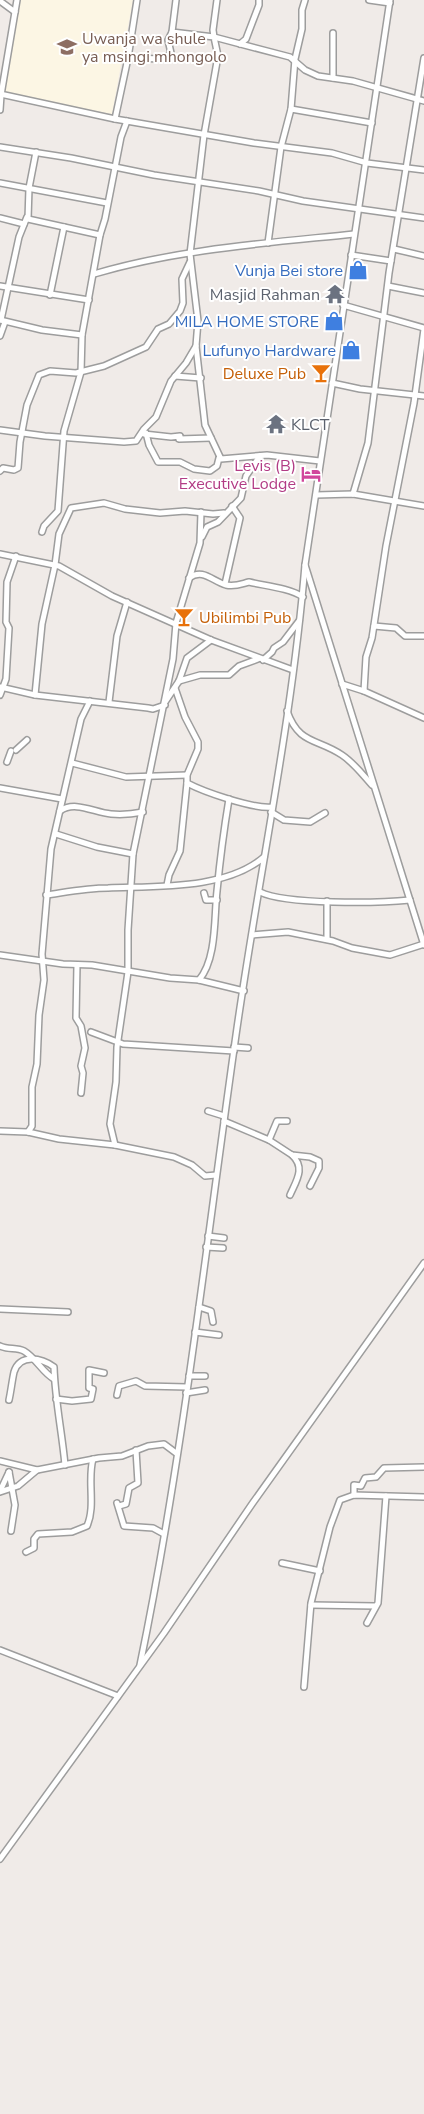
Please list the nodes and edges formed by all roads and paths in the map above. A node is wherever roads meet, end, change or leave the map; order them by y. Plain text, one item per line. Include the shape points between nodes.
1 (18, 0) edge
2 (137, 0) edge
3 (176, 0) edge
4 (217, 0) edge
5 (259, 0) edge
6 (305, 0) edge
7 (369, 0) edge
8 (0, 1) edge
9 (390, 2) edge
10 (15, 12) junction
11 (172, 32) junction
12 (333, 33) dead end
13 (214, 37) junction
14 (240, 44) junction
15 (128, 58) junction
16 (424, 58) edge
17 (295, 59) junction
18 (333, 78) junction
19 (377, 88) junction
20 (0, 95) edge
21 (421, 100) edge
22 (291, 109) junction
23 (0, 110) edge
24 (115, 119) junction
25 (128, 121) junction
26 (372, 123) junction
27 (204, 134) junction
28 (0, 147) edge
29 (281, 147) junction
30 (36, 152) junction
31 (367, 163) junction
32 (115, 168) junction
33 (406, 168) junction
34 (424, 170) edge
35 (198, 181) junction
36 (0, 183) edge
37 (29, 188) junction
38 (276, 195) junction
39 (107, 203) junction
40 (359, 210) junction
41 (399, 214) junction
42 (27, 217) junction
43 (0, 218) edge
44 (424, 218) edge
45 (24, 224) junction
46 (64, 227) junction
47 (354, 234) junction
48 (100, 235) junction
49 (268, 243) junction
50 (394, 249) junction
51 (190, 254) junction
52 (351, 255) junction
53 (424, 256) edge
54 (391, 261) junction
55 (190, 262) junction
56 (94, 274) junction
57 (0, 286) edge
58 (388, 286) junction
59 (9, 288) junction
60 (424, 293) edge
61 (50, 295) junction
62 (89, 300) junction
63 (343, 304) junction
64 (384, 318) junction
65 (2, 321) edge
66 (424, 328) edge
67 (0, 336) edge
68 (82, 336) junction
69 (196, 346) junction
70 (81, 372) junction
71 (174, 376) junction
72 (201, 378) junction
73 (332, 383) junction
74 (375, 390) junction
75 (415, 393) junction
76 (424, 396) edge
77 (0, 430) edge
78 (22, 433) junction
79 (146, 433) junction
80 (139, 437) junction
81 (63, 438) junction
82 (211, 438) junction
83 (260, 456) junction
84 (219, 458) junction
85 (320, 462) junction
86 (0, 471) edge
87 (353, 494) junction
88 (316, 495) junction
89 (395, 502) junction
90 (232, 506) junction
91 (424, 506) edge
92 (201, 512) junction
93 (224, 513) junction
94 (42, 532) dead end
95 (200, 543) junction
96 (0, 554) edge
97 (16, 556) junction
98 (55, 565) junction
99 (305, 565) junction
100 (188, 579) junction
101 (224, 584) junction
102 (303, 597) junction
103 (127, 602) junction
104 (300, 621) junction
105 (176, 624) junction
106 (374, 626) junction
107 (424, 636) edge
108 (210, 640) junction
109 (261, 659) junction
110 (293, 670) junction
111 (179, 681) junction
112 (342, 684) junction
113 (1, 688) edge
114 (175, 688) junction
115 (364, 691) junction
116 (0, 695) edge
117 (35, 695) junction
118 (90, 701) junction
119 (108, 702) junction
120 (165, 704) junction
121 (287, 709) junction
122 (424, 718) edge
123 (27, 740) dead end
124 (7, 762) dead end
125 (72, 763) junction
126 (187, 775) junction
127 (147, 778) junction
128 (187, 783) junction
129 (374, 787) junction
130 (0, 788) edge
131 (62, 799) junction
132 (229, 799) junction
133 (271, 810) junction
134 (60, 812) junction
135 (143, 812) junction
136 (325, 813) dead end
137 (56, 834) junction
138 (133, 854) junction
139 (264, 856) junction
140 (219, 880) junction
141 (167, 886) junction
142 (130, 888) junction
143 (260, 892) junction
144 (204, 893) dead end
145 (46, 895) junction
146 (217, 900) junction
147 (410, 900) junction
148 (327, 901) junction
149 (252, 935) junction
150 (327, 939) junction
151 (424, 944) edge
152 (0, 955) edge
153 (42, 960) junction
154 (77, 965) junction
155 (128, 972) junction
156 (199, 980) junction
157 (244, 991) junction
158 (91, 1032) dead end
159 (118, 1042) junction
160 (248, 1048) dead end
161 (234, 1049) junction
162 (81, 1093) dead end
163 (208, 1112) dead end
164 (224, 1119) junction
165 (286, 1121) dead end
166 (0, 1131) edge
167 (28, 1132) junction
168 (269, 1140) junction
169 (115, 1145) junction
170 (292, 1155) junction
171 (216, 1175) junction
172 (310, 1186) dead end
173 (290, 1195) dead end
174 (208, 1236) junction
175 (224, 1238) dead end
176 (206, 1247) junction
177 (223, 1248) dead end
178 (424, 1263) edge
179 (199, 1306) junction
180 (0, 1309) edge
181 (68, 1312) dead end
182 (213, 1322) dead end
183 (195, 1332) junction
184 (219, 1335) dead end
185 (0, 1346) edge
186 (33, 1358) junction
187 (104, 1373) dead end
188 (189, 1376) junction
189 (205, 1376) dead end
190 (54, 1379) junction
191 (187, 1390) junction
192 (205, 1390) dead end
193 (118, 1395) dead end
194 (56, 1399) junction
195 (10, 1400) dead end
196 (136, 1450) junction
197 (176, 1453) junction
198 (93, 1459) junction
199 (0, 1461) edge
200 (65, 1464) junction
201 (17, 1465) junction
202 (424, 1467) edge
203 (37, 1470) junction
204 (9, 1472) junction
205 (13, 1488) junction
206 (0, 1491) edge
207 (354, 1495) junction
208 (386, 1496) junction
209 (424, 1497) edge
210 (11, 1531) dead end
211 (164, 1534) junction
212 (26, 1552) dead end
213 (282, 1563) dead end
214 (320, 1571) junction
215 (311, 1605) junction
216 (375, 1606) junction
217 (368, 1623) dead end
218 (0, 1650) edge
219 (140, 1664) junction
220 (304, 1687) dead end
221 (118, 1696) junction
222 (0, 1859) edge

1 - 10 street
2 - 15 street
3 - 11 street
4 - 13 street
5 - 14 street via 246,39
6 - 17 street
7 - 9 street
8 - 10 street
9 - 19 street
10 - 20 street
11 - 13 street
11 - 15 street via 168,41 171,53 164,59
12 - 18 street
13 - 14 street
13 - 27 street via 218,56
14 - 17 street
15 - 24 street
16 - 21 street
17 - 18 street via 305,70
17 - 22 street
18 - 19 street
19 - 21 street
19 - 26 street
20 - 23 street
20 - 24 street
21 - 33 street
22 - 26 street
22 - 29 street
24 - 25 street
25 - 27 street
25 - 32 street via 122,132
26 - 31 street
27 - 29 street
27 - 35 street
28 - 30 street
29 - 31 street via 332,153
29 - 38 street
30 - 32 street
30 - 37 street
31 - 33 street
31 - 40 street
32 - 35 street
32 - 39 street
33 - 34 street
33 - 41 street
35 - 38 street
35 - 51 street
36 - 37 street
37 - 39 street
37 - 42 street
38 - 40 street
38 - 49 street
39 - 48 street
40 - 41 street
40 - 47 street
41 - 44 street
41 - 50 street
42 - 45 street
42 - 46 street via 31,221
43 - 45 street
45 - 59 street
46 - 48 street
46 - 61 street
47 - 49 street
47 - 52 street
48 - 56 street
49 - 51 street
50 - 53 street
50 - 54 street
51 - 55 street
51 - 56 street
52 - 54 street
52 - 63 street
54 - 58 street
55 - 69 street via 198,321
55 - 70 street via 181,286 183,303 174,319 158,329 146,347 117,362
56 - 62 street
57 - 59 street
58 - 60 street
58 - 64 street
59 - 61 street
59 - 65 street
61 - 62 street
62 - 68 street
63 - 64 street
63 - 73 street
64 - 66 street
64 - 74 street
65 - 67 street
65 - 68 street
66 - 75 street
68 - 70 street
69 - 71 street
69 - 72 street
70 - 78 street via 41,372 28,403
70 - 81 street
71 - 72 street
71 - 80 street via 156,417
72 - 82 street via 205,425
73 - 74 street
73 - 85 street
74 - 75 street
74 - 87 street via 364,462
75 - 76 street
75 - 89 street
77 - 78 street
78 - 81 street
78 - 86 street via 18,468
79 - 80 street
79 - 82 street via 180,436 179,439
79 - 84 street via 158,462 180,462 194,469 210,471 217,466
80 - 81 street via 129,443
81 - 94 street via 58,511
82 - 84 street
83 - 84 street
83 - 85 street
83 - 90 street via 246,476 241,498
85 - 88 street
87 - 88 street
87 - 89 street
88 - 99 street
89 - 91 street
89 - 106 street
90 - 93 street
90 - 101 street via 240,518
92 - 93 street
92 - 95 street
92 - 98 street via 160,513 104,503 72,507 60,531
93 - 95 street via 218,522 204,530
95 - 100 street
96 - 97 street
97 - 98 street
97 - 113 street via 8,582 6,679
98 - 103 street
98 - 117 street via 42,624
99 - 102 street
99 - 112 street
100 - 101 street via 203,574
100 - 105 street
101 - 102 street via 241,586 249,582 291,590
102 - 104 street
103 - 105 street
103 - 119 street via 117,636
104 - 109 street via 283,642
104 - 110 street
105 - 108 street
105 - 120 street
106 - 107 street via 396,628 405,636
106 - 115 street via 366,657
108 - 109 street
108 - 111 street via 187,658
109 - 110 street
109 - 111 street via 239,666 229,675 200,675
110 - 121 street
111 - 114 street
112 - 115 street
112 - 129 street
113 - 116 street
113 - 117 street
114 - 120 street
114 - 126 street via 198,742
115 - 122 street
117 - 118 street
118 - 119 street
118 - 125 street via 81,719
119 - 120 street via 153,709
120 - 127 street
121 - 129 street via 292,725 301,735 343,756
121 - 133 street
123 - 124 street via 14,750
125 - 127 street via 126,777
125 - 131 street
126 - 127 street
126 - 128 street
127 - 135 street
128 - 132 street
128 - 141 street via 180,851
129 - 147 street
130 - 131 street
131 - 134 street
132 - 133 street
132 - 140 street
133 - 136 street via 284,820 310,822
133 - 139 street
134 - 135 street via 71,807 109,814
134 - 137 street
135 - 138 street
137 - 138 street via 91,846
137 - 145 street via 51,848
138 - 142 street
139 - 140 street via 254,865
139 - 143 street
140 - 141 street
140 - 146 street
141 - 142 street
142 - 145 street
142 - 155 street
143 - 148 street via 285,898
143 - 149 street
144 - 146 street via 206,900
145 - 153 street
146 - 156 street via 208,964
147 - 148 street
147 - 151 street
148 - 150 street
149 - 150 street via 288,932
149 - 157 street
150 - 151 street via 349,948 390,955
152 - 153 street
153 - 154 street
153 - 167 street via 44,980 32,1087 32,1126
154 - 155 street
154 - 162 street via 76,1018 85,1048
155 - 156 street
155 - 159 street
156 - 157 street
157 - 161 street
158 - 159 street
159 - 161 street via 180,1049
159 - 169 street via 110,1124
160 - 161 street
161 - 164 street
163 - 164 street
164 - 168 street
164 - 171 street
165 - 168 street via 278,1121
166 - 167 street
167 - 169 street
168 - 170 street
169 - 171 street via 179,1158 205,1176
170 - 172 street via 310,1156 319,1161
170 - 173 street via 300,1169
171 - 174 street
174 - 175 street
174 - 176 street
176 - 177 street
176 - 179 street
178 - 219 street
179 - 182 street via 212,1311
179 - 183 street
180 - 181 street
183 - 184 street
183 - 188 street
185 - 186 street via 22,1350
186 - 190 street
186 - 190 street via 45,1360 54,1367
186 - 195 street via 15,1370
187 - 194 street via 89,1370 87,1385 93,1389 91,1399 72,1402
188 - 189 street
188 - 191 street
190 - 194 street
191 - 192 street
191 - 193 street via 136,1382 119,1386
191 - 197 street
194 - 200 street
196 - 197 street via 164,1444
196 - 198 street via 122,1456
196 - 211 street via 138,1483 129,1488 126,1504 118,1505 120,1520 124,1526 153,1528
197 - 211 street
198 - 200 street
198 - 212 street via 87,1526 72,1532 38,1534 34,1538 34,1548
199 - 201 street
200 - 203 street
201 - 203 street
201 - 204 street
202 - 207 street via 384,1468 376,1477 365,1478 361,1486 354,1485
203 - 205 street
204 - 205 street
204 - 206 street
205 - 206 street
205 - 210 street via 15,1505
207 - 208 street
207 - 214 street via 343,1498 338,1504
208 - 209 street
208 - 216 street via 380,1589
211 - 219 street
213 - 214 street
214 - 215 street
215 - 216 street
215 - 220 street
216 - 217 street
218 - 221 street
219 - 221 street
221 - 222 street

